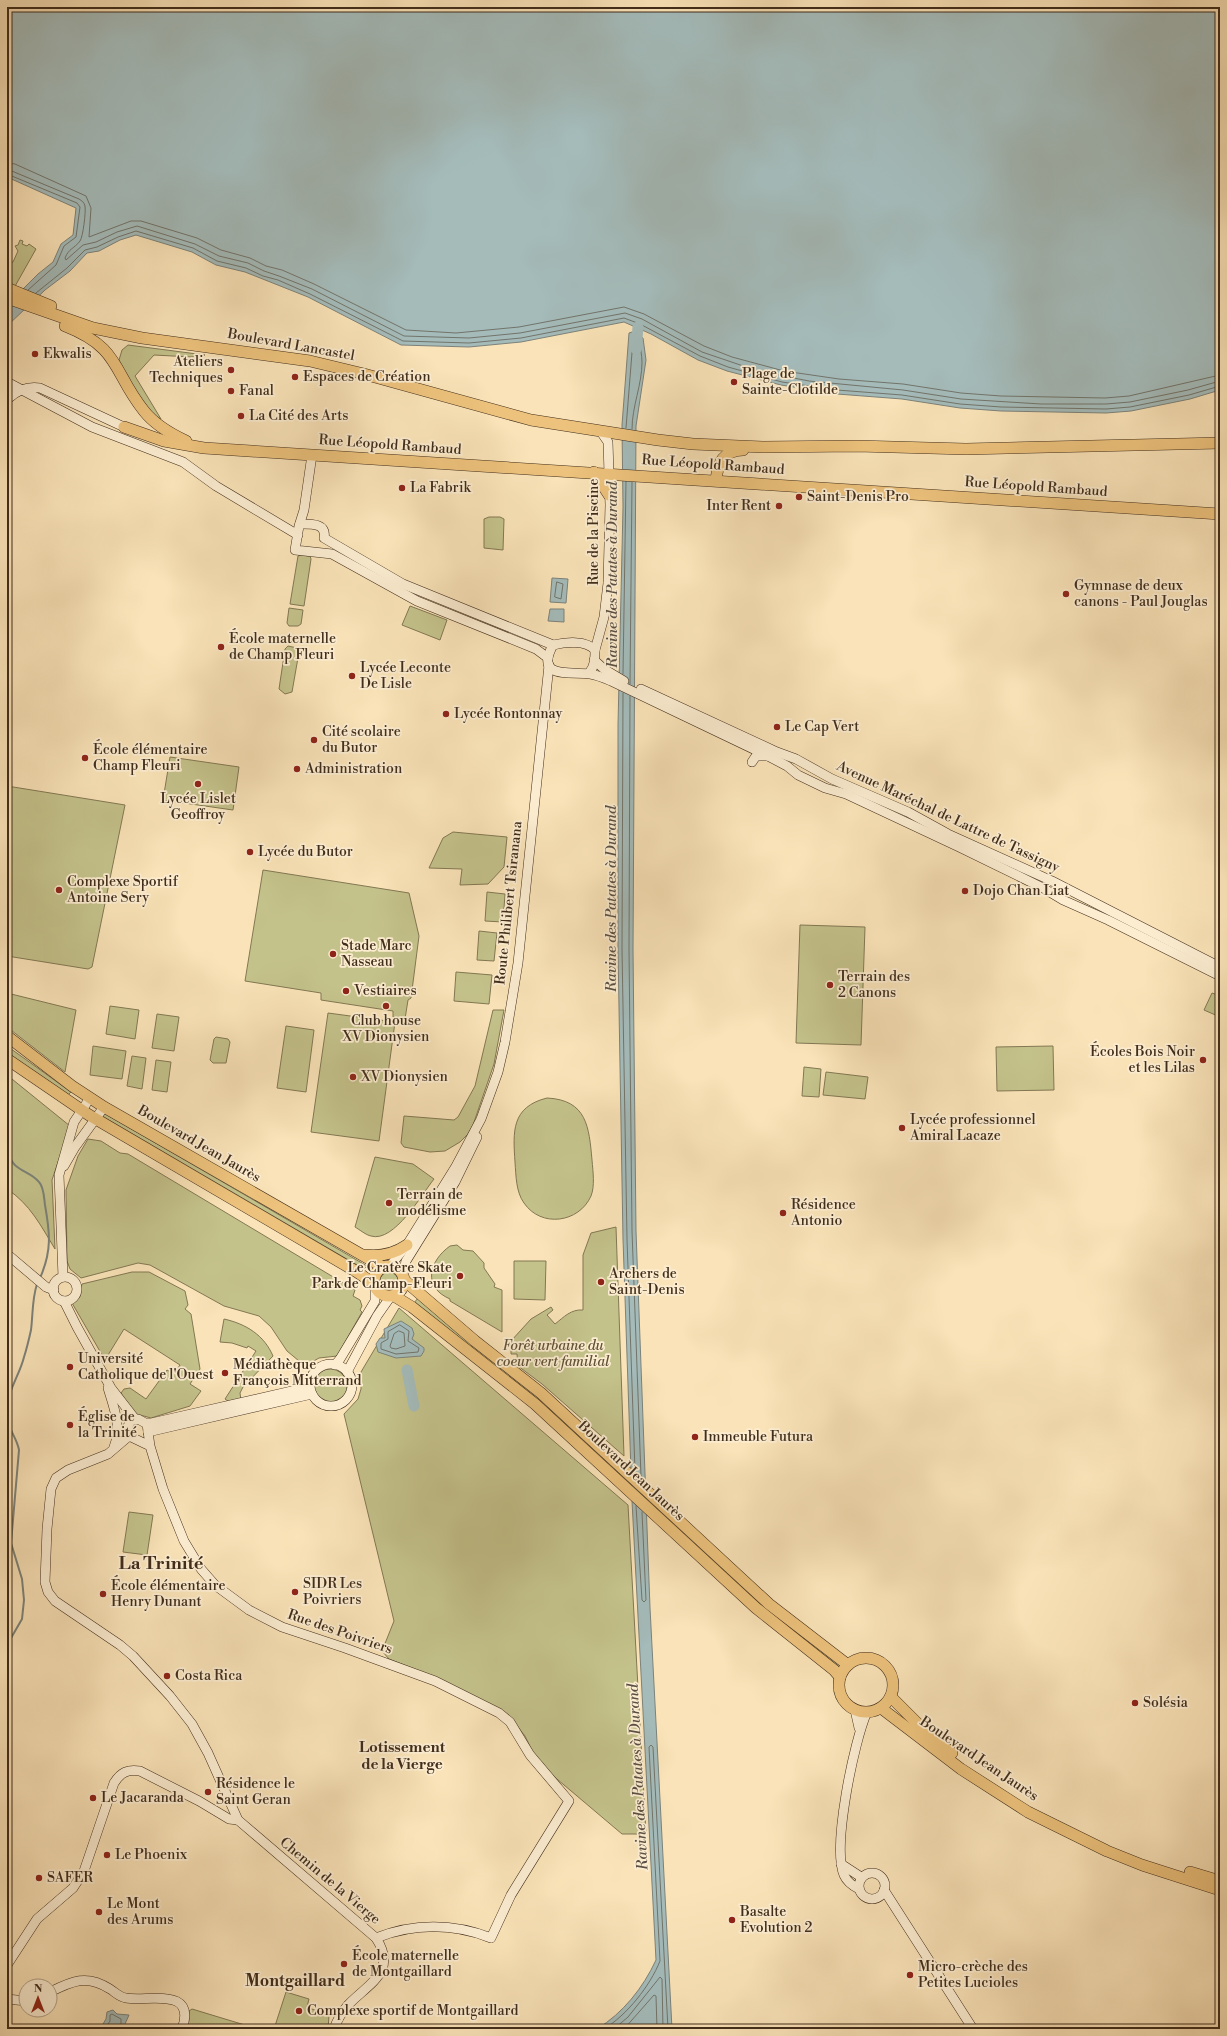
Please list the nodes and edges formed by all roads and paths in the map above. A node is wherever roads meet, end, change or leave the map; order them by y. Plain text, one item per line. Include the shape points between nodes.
1 (7, 288) edge
2 (7, 298) edge
3 (7, 305) edge
4 (58, 317) junction
5 (10, 383) edge
6 (21, 390) junction
7 (8, 401) edge
8 (124, 427) joint
9 (602, 432) junction
10 (1220, 443) edge
11 (763, 447) junction
12 (204, 448) junction
13 (312, 455) junction
14 (594, 472) junction
15 (608, 473) junction
16 (716, 480) junction
17 (609, 495) junction
18 (304, 510) junction
19 (1220, 514) edge
20 (300, 524) junction
21 (313, 524) junction
22 (298, 535) junction
23 (599, 634) junction
24 (587, 643) junction
25 (553, 645) junction
26 (595, 650) junction
27 (594, 660) junction
28 (549, 661) junction
29 (560, 673) junction
30 (589, 673) junction
31 (617, 681) junction
32 (548, 686) junction
33 (750, 743) junction
34 (768, 756) junction
35 (752, 762) dead end
36 (1220, 967) edge
37 (1220, 976) edge
38 (7, 1036) edge
39 (7, 1059) edge
40 (90, 1098) junction
41 (104, 1107) junction
42 (81, 1109) junction
43 (96, 1119) junction
44 (481, 1119) junction
45 (59, 1175) junction
46 (407, 1245) junction
47 (7, 1254) edge
48 (361, 1255) junction
49 (386, 1266) junction
50 (63, 1277) junction
51 (404, 1277) junction
52 (374, 1286) junction
53 (54, 1290) junction
54 (393, 1296) junction
55 (64, 1300) junction
56 (335, 1364) junction
57 (347, 1372) junction
58 (103, 1373) junction
59 (111, 1388) junction
60 (310, 1391) junction
61 (134, 1419) junction
62 (147, 1430) junction
63 (131, 1433) junction
64 (150, 1446) junction
65 (114, 1447) junction
66 (848, 1665) junction
67 (840, 1677) junction
68 (891, 1697) junction
69 (881, 1708) junction
70 (855, 1710) junction
71 (867, 1712) junction
72 (860, 1730) junction
73 (964, 1766) junction
74 (569, 1801) joint
75 (238, 1820) junction
76 (1142, 1861) junction
77 (841, 1864) junction
78 (861, 1877) junction
79 (1220, 1881) edge
80 (860, 1889) junction
81 (1220, 1890) edge
82 (882, 1893) junction
83 (376, 1938) junction
84 (7, 1965) edge
85 (58, 1988) edge
86 (7, 1999) edge
87 (18, 2000) edge
88 (182, 2029) edge
89 (334, 2029) edge
90 (973, 2029) edge

1 - 4 main road
2 - 4 main road
3 - 4 main road
4 - 9 main road, Boulevard Lancastel via 142,338 310,361 531,420
4 - 12 main road via 107,351 137,401 152,419 173,435
5 - 6 street
5 - 7 street
6 - 7 street
6 - 8 street via 29,387 40,388
6 - 22 street via 92,427 183,462 216,486
8 - 12 main road via 164,441
9 - 11 main road, Boulevard Lancastel via 693,444
9 - 15 street, Rue de la Piscine via 608,442
10 - 11 main road via 966,449
11 - 16 main road via 729,453 719,464
12 - 13 main road, Rue Léopold Rambaud
13 - 14 main road, Rue Léopold Rambaud
13 - 18 street
14 - 15 main road, Rue Léopold Rambaud
14 - 17 main road
15 - 16 main road, Rue Léopold Rambaud
15 - 17 street, Rue de la Piscine
16 - 19 main road, Rue Léopold Rambaud
17 - 23 street, Rue de la Piscine via 608,582 604,617
18 - 20 street
18 - 21 street via 307,520
20 - 21 street
20 - 22 street
21 - 25 street via 324,528 324,538 403,584
22 - 28 street via 295,550 332,554 399,593 536,649
23 - 24 street
23 - 26 street, Rue de la Piscine
24 - 25 street
24 - 26 street
25 - 28 street
26 - 27 street
27 - 30 street
27 - 31 street
28 - 29 street via 553,671
28 - 32 street, Route Philibert Tsiranana
29 - 30 street
29 - 32 street
30 - 31 street
31 - 33 street
32 - 44 street, Route Philibert Tsiranana via 518,962 498,1072
33 - 34 street, Avenue Maréchal de Lattre de Tassigny
33 - 36 street, Avenue Maréchal de Lattre de Tassigny via 796,759 832,779 908,812 948,834 1052,881
34 - 35 street via 756,756
34 - 37 street, Avenue Maréchal de Lattre de Tassigny via 788,766 798,775 904,821
38 - 40 main road, Boulevard Jean Jaurès
39 - 42 main road, Boulevard Jean Jaurès
40 - 41 main road, Boulevard Jean Jaurès
40 - 42 street
41 - 43 street
41 - 48 main road, Boulevard Jean Jaurès
42 - 43 main road, Boulevard Jean Jaurès
42 - 45 street via 71,1129
43 - 45 street via 75,1147
43 - 52 main road, Boulevard Jean Jaurès via 350,1268
44 - 46 street, Route Philibert Tsiranana
44 - 51 street, Route Philibert Tsiranana via 480,1130 462,1168 430,1226 406,1261
45 - 50 street
46 - 48 main road via 379,1257
46 - 49 street, Route Philibert Tsiranana
47 - 53 street via 38,1281
48 - 49 main road, Boulevard Jean Jaurès
49 - 51 main road, Boulevard Jean Jaurès via 398,1268
49 - 52 main road via 375,1273
50 - 53 street via 55,1284
50 - 55 street via 71,1278 77,1288 74,1297
51 - 54 main road via 402,1290
51 - 66 main road, Boulevard Jean Jaurès via 475,1341 541,1393 769,1604
52 - 54 main road, Boulevard Jean Jaurès via 383,1296
52 - 56 street via 374,1301
53 - 55 street via 57,1297
54 - 57 street via 377,1316
54 - 67 main road, Boulevard Jean Jaurès via 412,1307 535,1404 756,1608
55 - 58 street
56 - 57 street
56 - 60 street via 328,1364 315,1371 310,1378
57 - 60 street via 351,1392 342,1403 328,1406 322,1404
58 - 59 street
58 - 65 street via 117,1422 118,1431
59 - 61 street
59 - 63 street via 120,1416
60 - 62 street
61 - 62 street via 141,1419
61 - 63 street
62 - 63 street
62 - 64 street, Rue des Poivriers
63 - 64 street
63 - 65 street
64 - 74 street, Rue des Poivriers via 163,1489 184,1541 201,1569 215,1585 249,1610 282,1627 435,1680 498,1713 510,1722 536,1763
65 - 75 street via 102,1456 61,1474 53,1484 47,1529 46,1587 55,1601 134,1656 170,1696 192,1724 208,1753
66 - 67 main road
66 - 68 main road via 857,1659 866,1658 875,1659 883,1664 893,1679
67 - 70 main road via 841,1695
68 - 69 main road
68 - 73 main road, Boulevard Jean Jaurès
69 - 71 main road
69 - 73 main road, Boulevard Jean Jaurès
70 - 71 main road
70 - 72 street
71 - 72 street
72 - 77 street via 840,1828
73 - 76 main road, Boulevard Jean Jaurès via 1015,1801
74 - 83 street, Chemin de la Vierge via 511,1895 491,1938 462,1929 436,1926 389,1933
75 - 83 street, Chemin de la Vierge
75 - 84 street via 229,1819 199,1800 140,1771 123,1773 114,1782 84,1872 73,1888 37,1919
76 - 79 main road, Boulevard Jean Jaurès
76 - 81 main road, Boulevard Jean Jaurès
77 - 78 street
77 - 80 street via 844,1876 852,1886
78 - 80 street
78 - 82 street via 870,1873 879,1875 884,1881
80 - 82 street via 866,1898 875,1898
82 - 90 street via 895,1907
83 - 89 street via 384,1956 382,1972 347,2006
85 - 88 street via 71,1982 86,1980 105,1986 125,1998 175,2000 184,2009 185,2020
86 - 87 street

